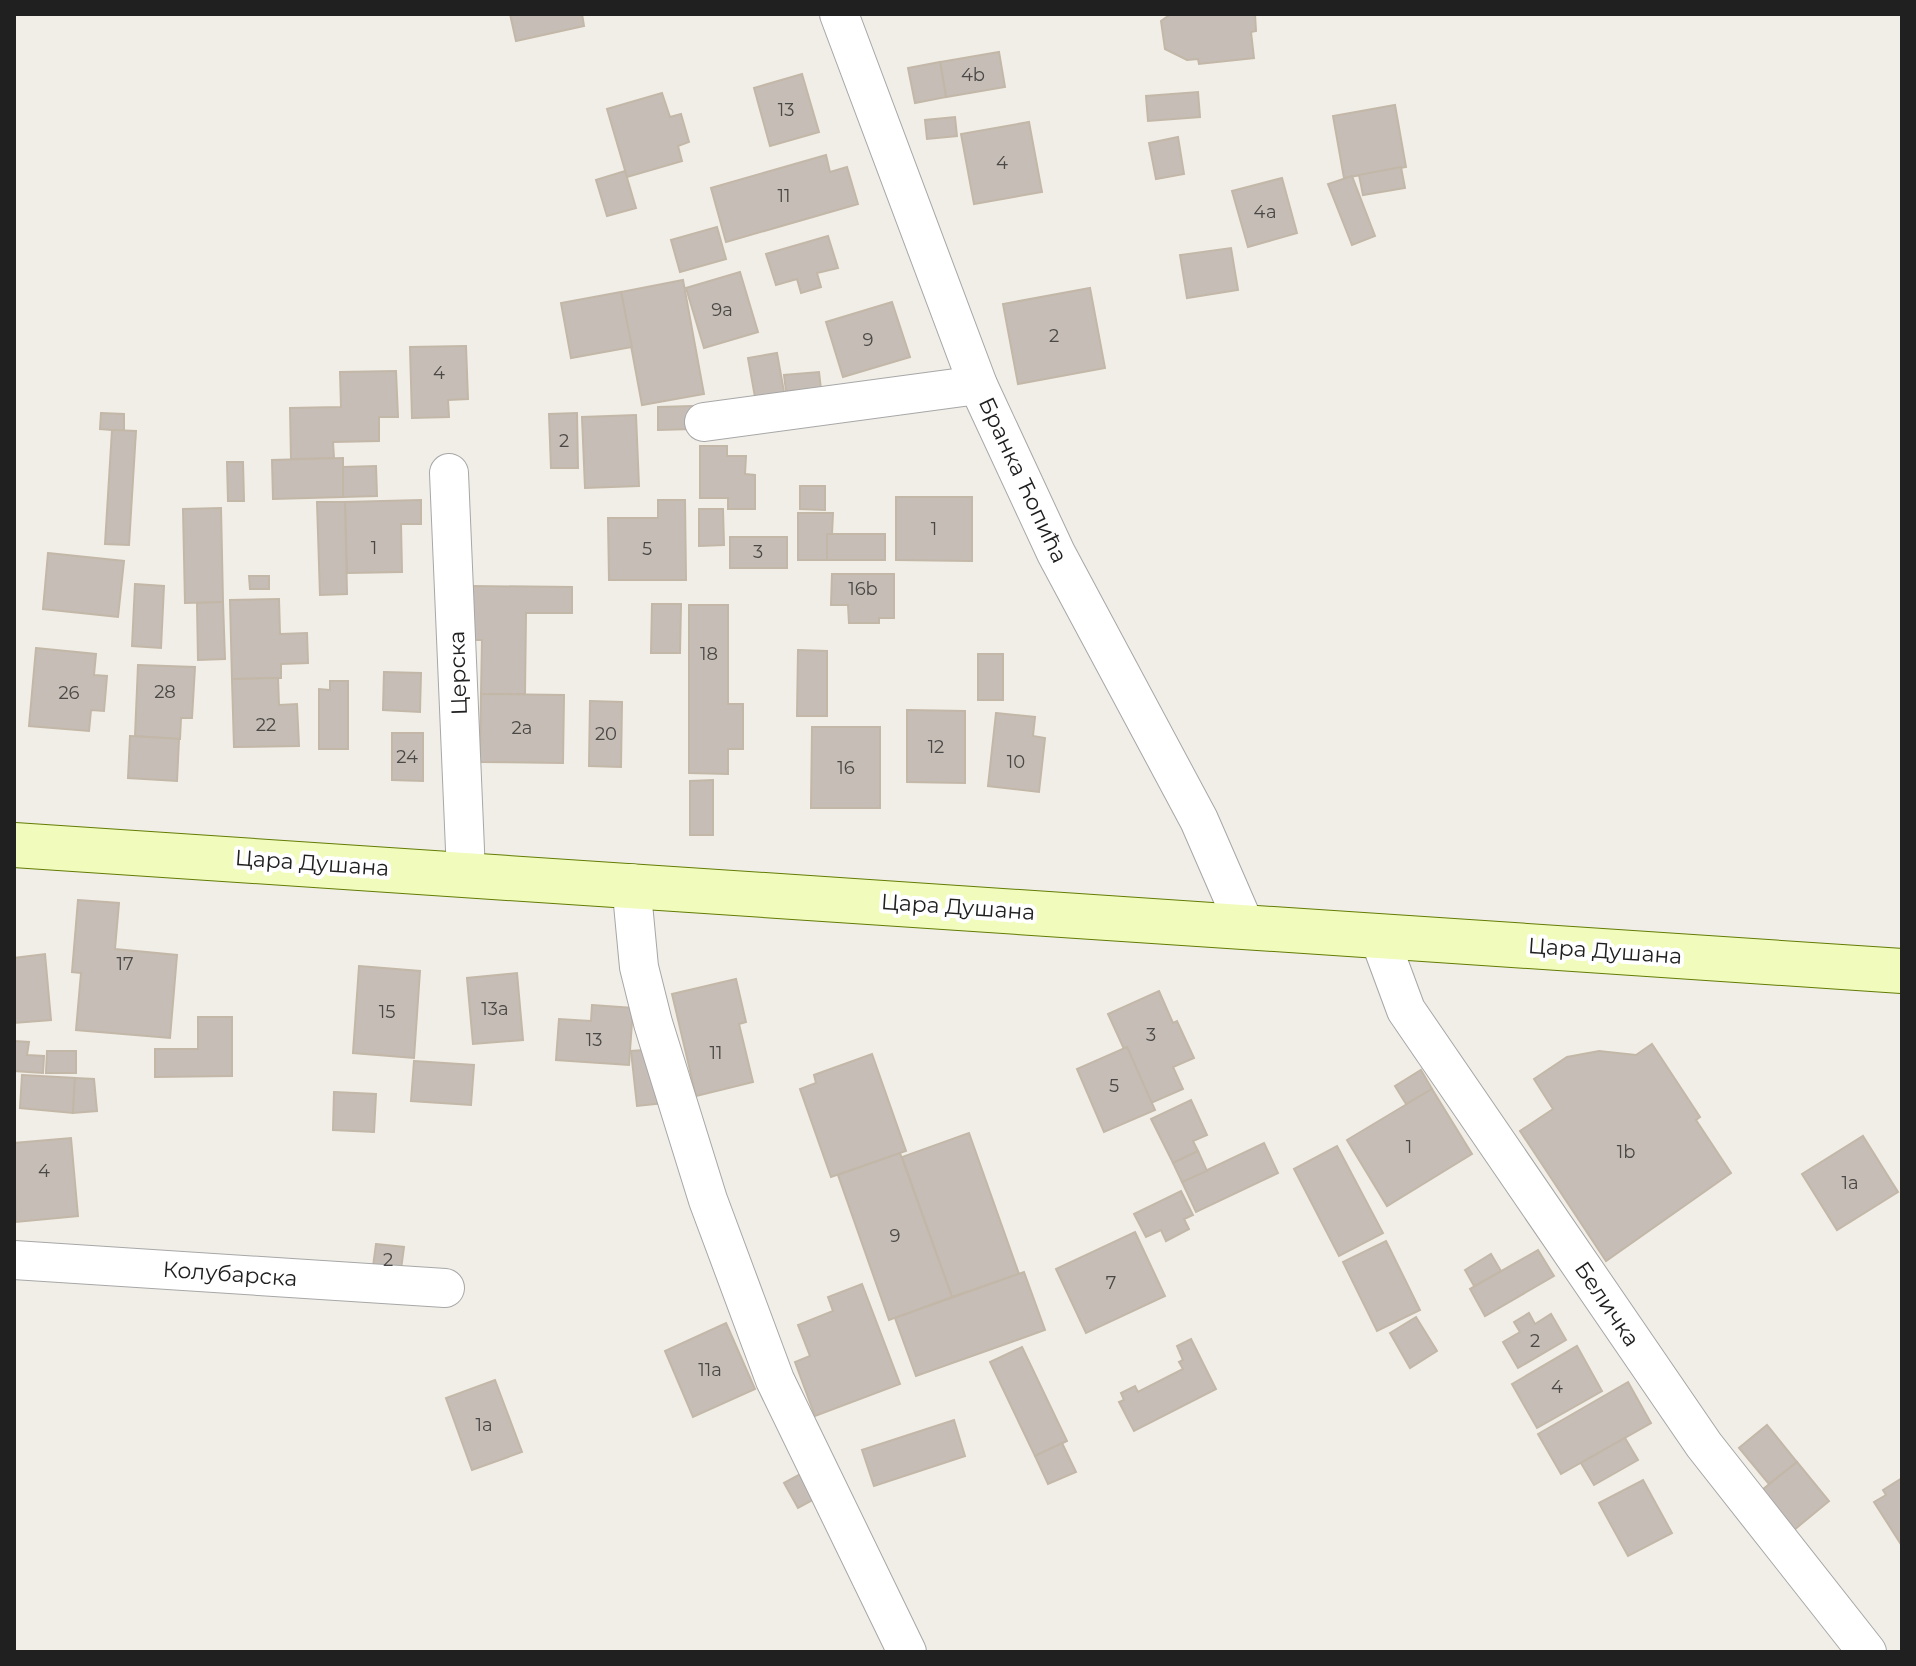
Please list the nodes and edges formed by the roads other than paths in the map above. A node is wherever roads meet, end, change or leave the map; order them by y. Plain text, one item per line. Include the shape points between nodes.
1 (839, 14) edge
2 (978, 385) junction
3 (704, 422) dead end
4 (449, 473) dead end
5 (14, 845) edge
6 (466, 873) junction
7 (631, 883) junction
8 (1246, 928) junction
9 (1379, 937) junction
10 (1902, 971) edge
11 (14, 1260) edge
12 (445, 1288) dead end
13 (907, 1652) edge
14 (1867, 1652) edge

1 - 2 street, Бранка Ћопића
2 - 3 street
2 - 8 street, Бранка Ћопића via 1056,553 1199,820
4 - 6 street, Церска
5 - 6 main road, Цара Душана
6 - 7 main road, Цара Душана
7 - 8 main road, Цара Душана
7 - 13 street via 649,1009 708,1200 775,1380
8 - 9 main road, Цара Душана
9 - 10 main road, Цара Душана
9 - 14 street, Беличка via 1406,1010 1704,1445
11 - 12 street, Колубарска

